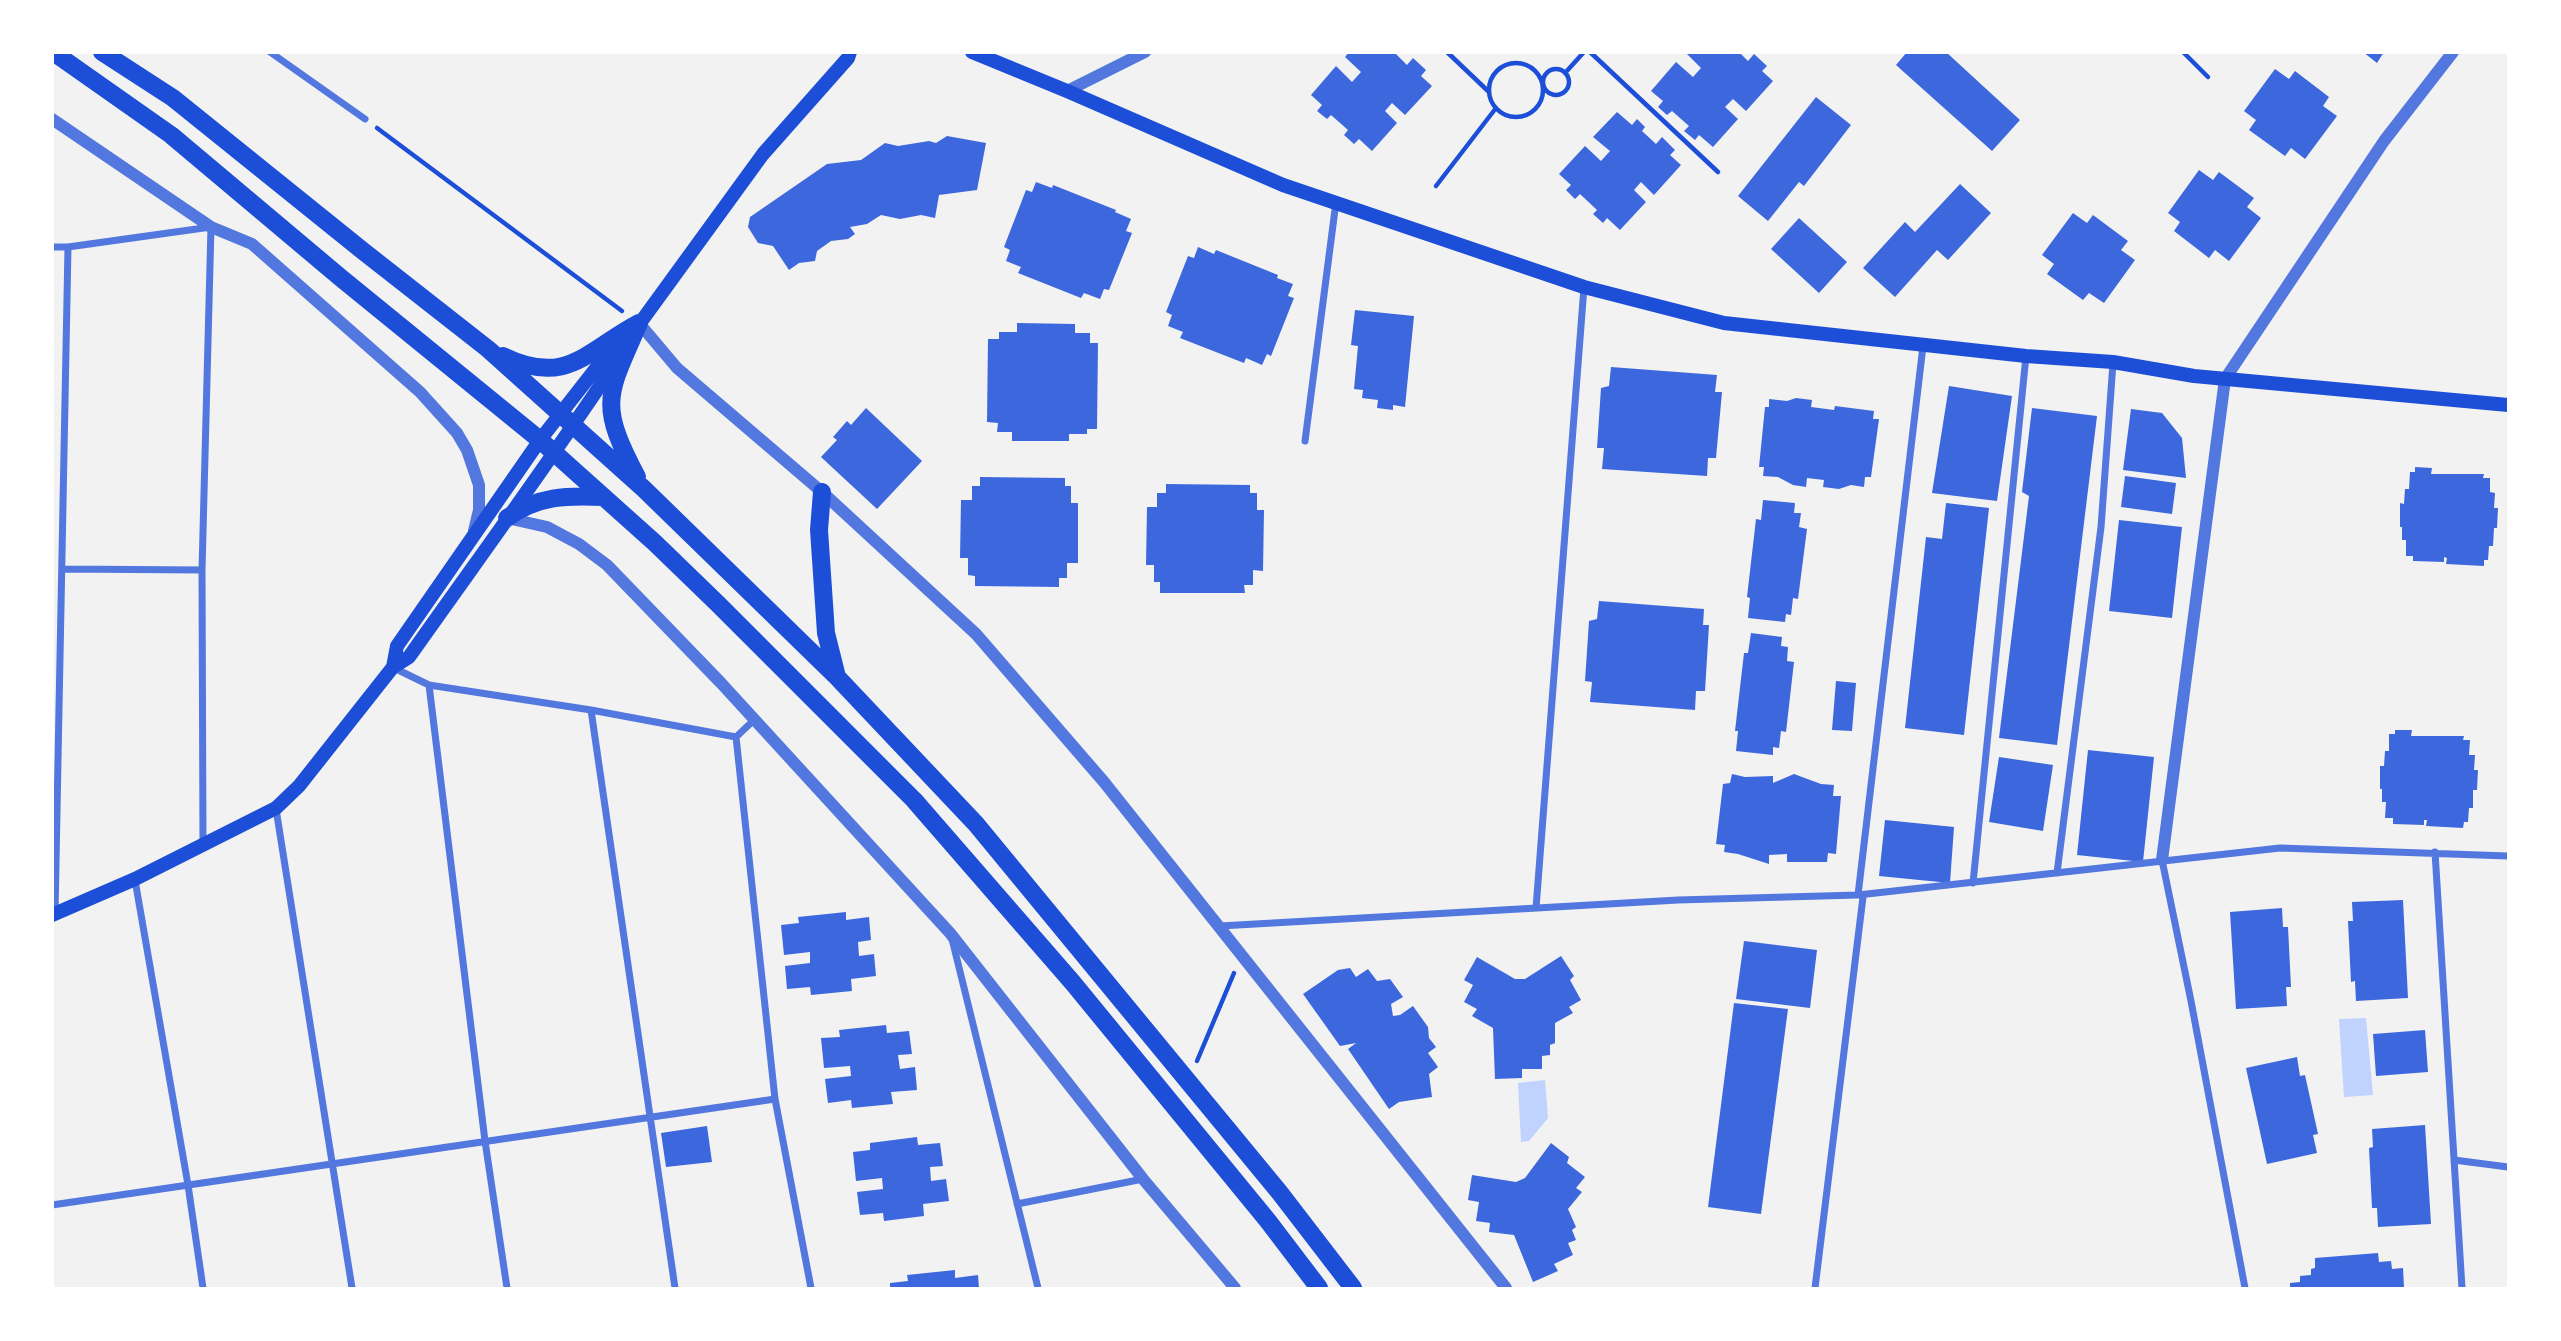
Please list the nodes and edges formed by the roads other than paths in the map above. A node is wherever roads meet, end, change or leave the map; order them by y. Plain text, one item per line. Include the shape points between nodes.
1 (53, 52) edge
2 (103, 52) edge
3 (270, 52) edge
4 (850, 52) edge
5 (972, 52) edge
6 (1145, 52) edge
7 (2453, 52) edge
8 (1067, 91) junction
9 (52, 119) edge
10 (365, 120) road end
11 (1336, 201) junction
12 (211, 228) junction
13 (52, 247) edge
14 (68, 247) junction
15 (1584, 287) junction
16 (639, 323) junction
17 (1923, 346) junction
18 (488, 349) junction
19 (2026, 356) junction
20 (2113, 362) junction
21 (2225, 379) junction
22 (2508, 405) edge
23 (567, 421) junction
24 (540, 440) junction
25 (1305, 441) dead end
26 (554, 453) junction
27 (644, 489) junction
28 (822, 492) junction
29 (604, 498) junction
30 (508, 518) junction
31 (470, 542) junction
32 (62, 569) junction
33 (202, 570) junction
34 (393, 667) junction
35 (837, 677) junction
36 (429, 685) junction
37 (591, 710) junction
38 (754, 720) junction
39 (736, 737) junction
40 (275, 808) junction
41 (203, 846) junction
42 (2435, 852) junction
43 (2508, 856) edge
44 (2162, 860) junction
45 (2057, 873) junction
46 (135, 879) junction
47 (1973, 883) junction
48 (1861, 896) junction
49 (1536, 908) junction
50 (54, 915) edge
51 (1220, 926) junction
52 (950, 933) junction
53 (775, 1099) junction
54 (649, 1117) junction
55 (485, 1141) junction
56 (2454, 1160) junction
57 (332, 1164) junction
58 (2508, 1167) edge
59 (1143, 1179) junction
60 (188, 1185) junction
61 (1017, 1204) junction
62 (52, 1205) edge
63 (203, 1289) edge
64 (352, 1289) edge
65 (507, 1289) edge
66 (675, 1289) edge
67 (811, 1289) edge
68 (1038, 1289) edge
69 (1235, 1289) edge
70 (1319, 1289) edge
71 (1353, 1289) edge
72 (1506, 1289) edge
73 (1815, 1289) edge
74 (2245, 1289) edge
75 (2462, 1289) edge

1 - 24 highway via 171,135
2 - 18 highway via 173,98
3 - 10 street
4 - 16 main road via 763,154
5 - 8 main road
6 - 8 street
7 - 21 street via 2384,141
8 - 11 main road via 1283,185
9 - 12 street
11 - 15 main road
11 - 25 street
12 - 14 street
12 - 31 street via 252,244 420,392 457,433 479,485
12 - 33 street
13 - 14 street
14 - 32 street
15 - 17 main road via 1724,323
15 - 49 street
16 - 18 highway via 560,367 531,368
16 - 23 main road
16 - 27 highway via 610,402 618,438
16 - 28 street via 677,369
17 - 19 main road
17 - 48 street
18 - 23 highway
19 - 20 main road
19 - 47 street
20 - 21 main road
20 - 45 street via 2101,527
21 - 22 main road
21 - 44 street
23 - 24 main road
23 - 26 main road
23 - 27 highway
24 - 26 highway
24 - 31 main road
26 - 29 highway
26 - 30 main road
27 - 35 highway
28 - 35 highway via 819,530 826,633
28 - 51 street via 976,634
29 - 30 highway via 572,496 534,502
29 - 70 highway via 718,604 914,800 1073,983
30 - 34 main road via 409,657
30 - 38 street via 547,527 607,565
31 - 34 main road via 397,646
32 - 33 street
32 - 50 street
33 - 41 street
34 - 36 street
34 - 40 main road via 299,786
35 - 71 highway via 976,824 1280,1193
36 - 37 street
36 - 55 street
37 - 39 street
37 - 54 street
38 - 39 street
38 - 52 street
39 - 53 street
40 - 41 main road
40 - 57 street
41 - 46 main road
42 - 43 street
42 - 44 street via 2280,848
42 - 56 street
44 - 45 street
44 - 74 street
45 - 47 street
46 - 50 main road
46 - 60 street
47 - 48 street
48 - 49 street
48 - 73 street
49 - 51 street
51 - 72 street
52 - 59 street
52 - 61 street
53 - 54 street
53 - 67 street
54 - 55 street
54 - 66 street
55 - 57 street
55 - 65 street
56 - 58 street
56 - 75 street
57 - 60 street
57 - 64 street
59 - 61 street
59 - 69 street
60 - 62 street
60 - 63 street
61 - 68 street

